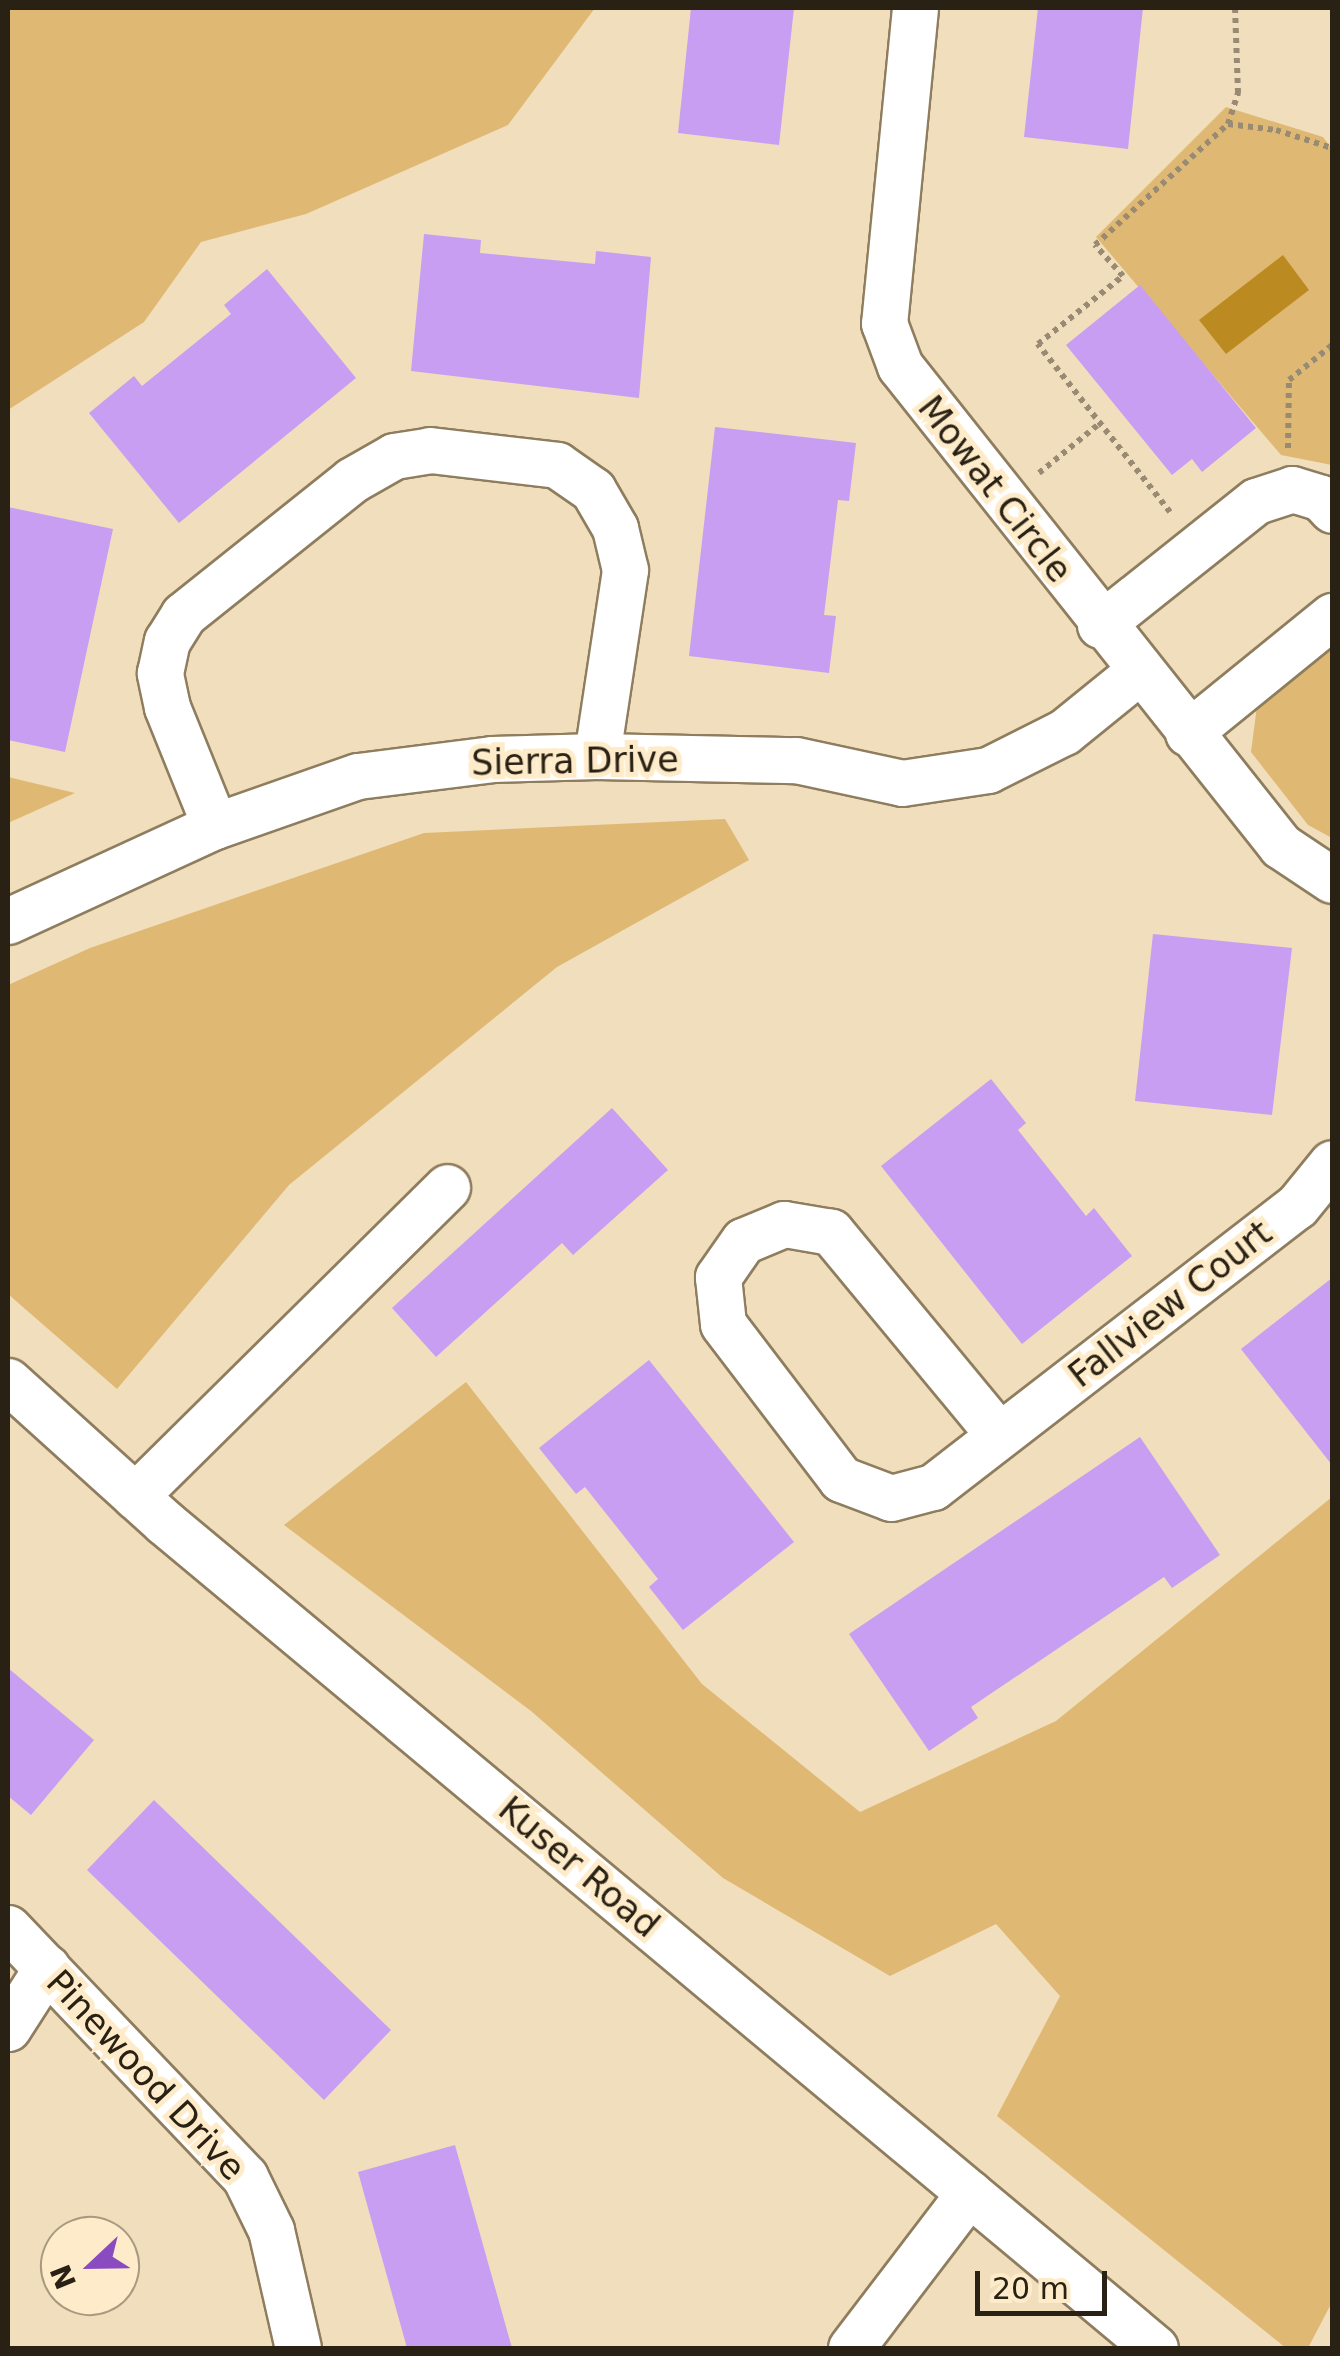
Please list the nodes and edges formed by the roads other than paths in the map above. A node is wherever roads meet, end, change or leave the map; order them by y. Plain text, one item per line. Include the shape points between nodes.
1 (915, 8) edge
2 (1332, 510) edge
3 (1332, 616) edge
4 (1100, 624) junction
5 (1138, 672) junction
6 (1188, 733) junction
7 (597, 756) junction
8 (215, 826) junction
9 (1332, 880) edge
10 (8, 921) edge
11 (1332, 1163) edge
12 (447, 1187) dead end
13 (8, 1380) edge
14 (999, 1436) junction
15 (135, 1496) junction
16 (8, 1928) edge
17 (47, 1967) junction
18 (8, 2028) edge
19 (970, 2193) junction
20 (298, 2348) edge
21 (851, 2348) edge
22 (1155, 2348) edge

1 - 4 street, Mowat Circle via 884,323 900,366
2 - 4 street via 1321,498 1292,489 1256,500
3 - 6 street
4 - 5 street, Mowat Circle
5 - 6 street, Mowat Circle
5 - 7 street, Sierra Drive via 1064,732 988,770 902,783 796,760
6 - 9 street, Mowat Circle via 1282,846
7 - 8 street, Sierra Drive via 492,759 358,776
7 - 8 street via 625,570 616,528 593,490 557,465 430,450 394,456 352,480 198,603 167,642 160,674 167,707
8 - 10 street, Sierra Drive
11 - 14 street, Fallview Court via 1297,1206
12 - 15 street
13 - 15 street, Kuser Road
14 - 14 street, Fallview Court via 831,1232 784,1224 743,1240 718,1277 723,1324 841,1479 892,1498 932,1488
15 - 19 street, Kuser Road
16 - 17 street, Pinewood Drive
17 - 18 street
17 - 20 street, Pinewood Drive via 246,2177 271,2230
19 - 21 street
19 - 22 street, Kuser Road

